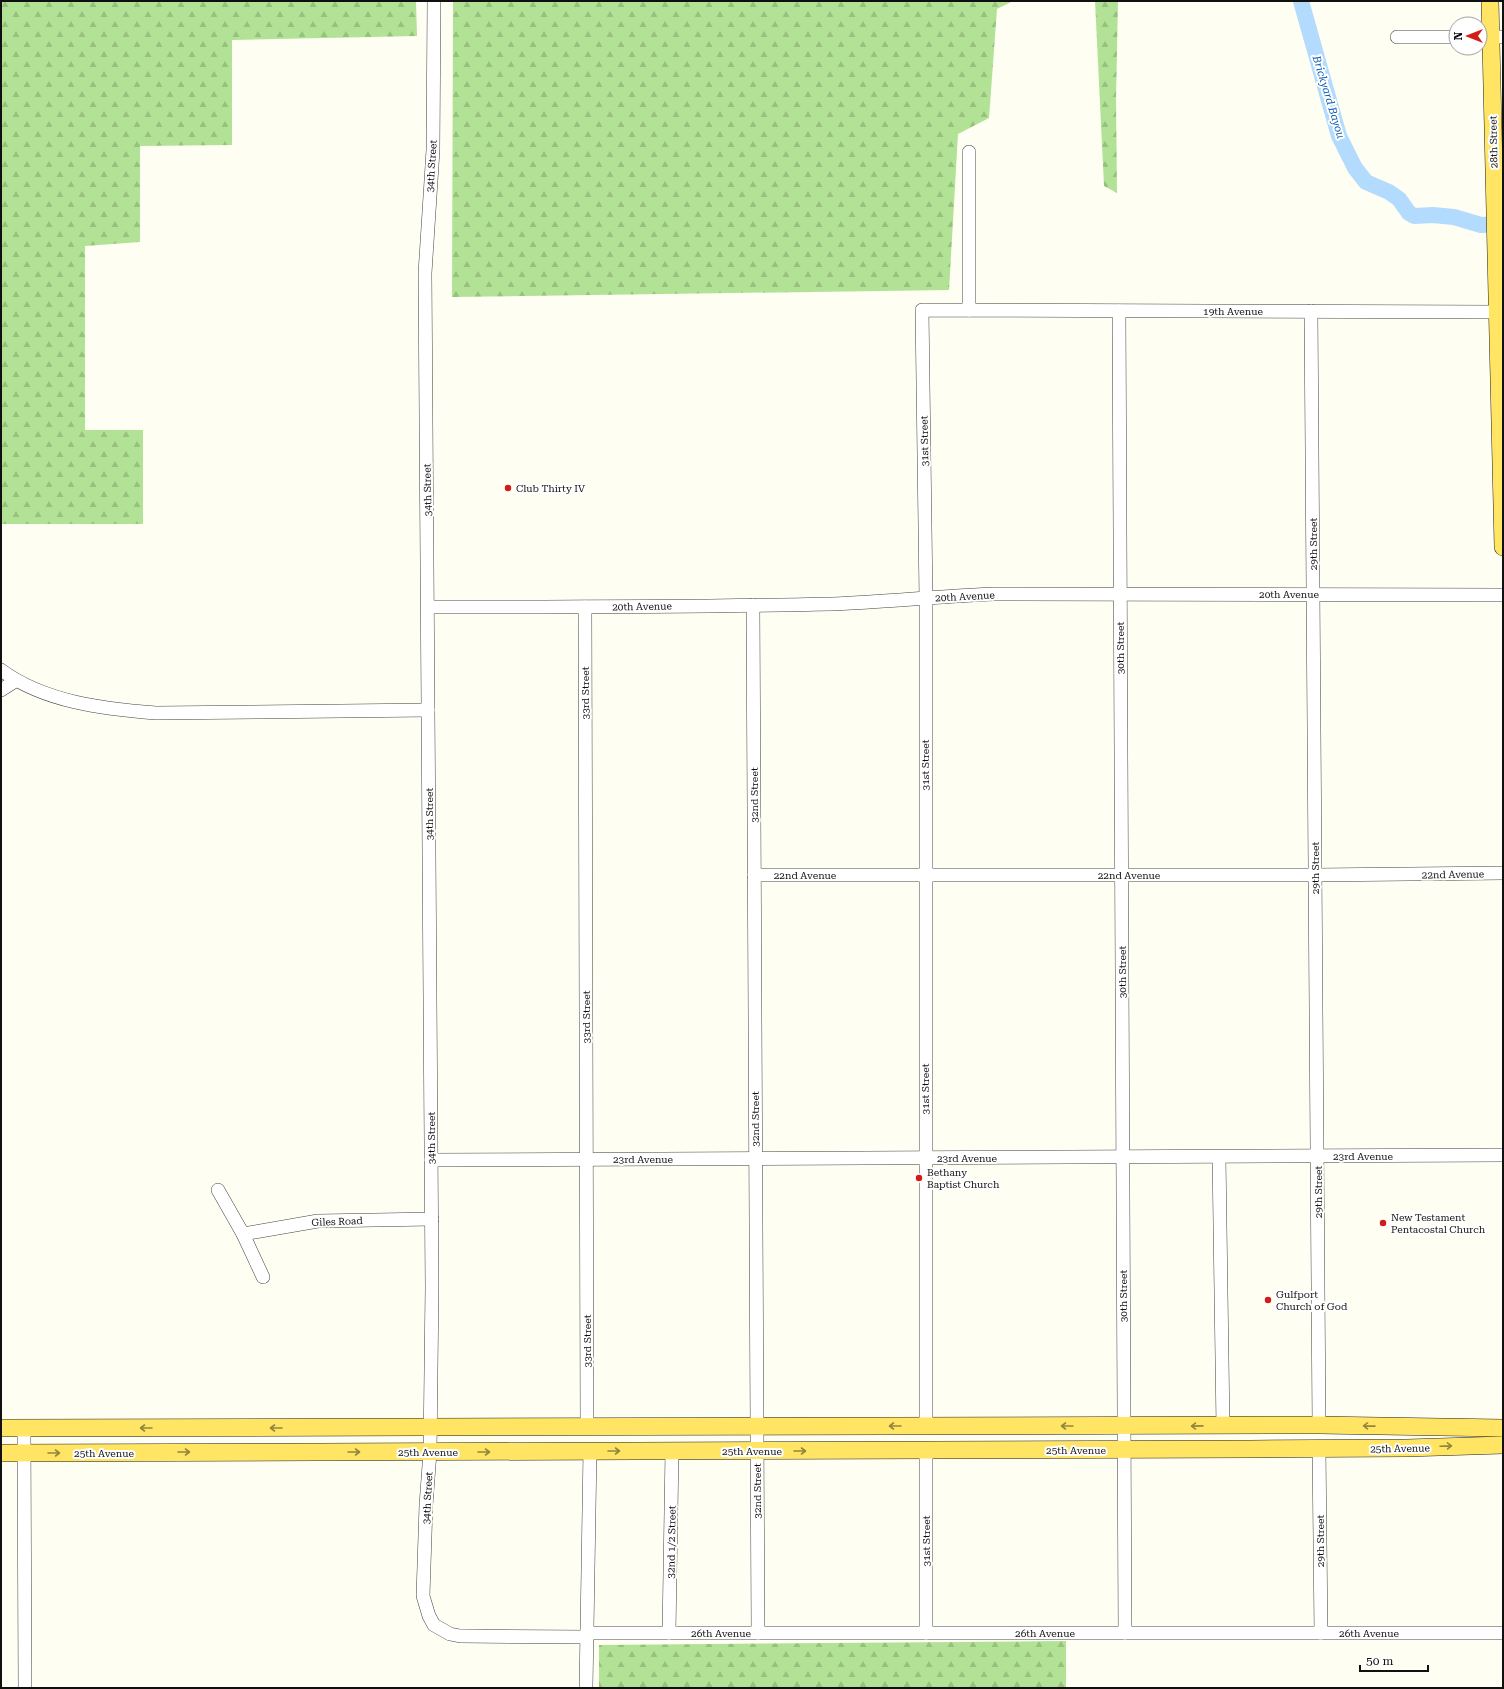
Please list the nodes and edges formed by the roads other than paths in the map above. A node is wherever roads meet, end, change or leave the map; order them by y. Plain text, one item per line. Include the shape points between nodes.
1 (434, 1) edge
2 (1490, 1) edge
3 (1397, 37) dead end
4 (1448, 37) edge
5 (1491, 37) edge
6 (969, 152) dead end
7 (1497, 199) edge
8 (969, 310) junction
9 (1119, 311) junction
10 (1311, 311) junction
11 (1497, 312) junction
12 (1503, 547) edge
13 (1120, 594) junction
14 (1313, 594) junction
15 (1503, 595) edge
16 (926, 598) junction
17 (753, 605) junction
18 (428, 607) junction
19 (585, 607) junction
20 (1, 670) edge
21 (15, 681) junction
22 (1, 690) edge
23 (428, 710) junction
24 (1503, 873) edge
25 (754, 875) junction
26 (925, 875) junction
27 (1122, 875) junction
28 (1315, 875) junction
29 (1503, 1155) edge
30 (1219, 1156) junction
31 (1317, 1156) junction
32 (1123, 1157) junction
33 (925, 1158) junction
34 (756, 1159) junction
35 (431, 1160) junction
36 (586, 1160) junction
37 (218, 1190) dead end
38 (432, 1219) junction
39 (243, 1234) junction
40 (264, 1277) dead end
41 (1319, 1425) junction
42 (926, 1426) junction
43 (1124, 1426) junction
44 (1223, 1426) junction
45 (587, 1427) junction
46 (757, 1427) junction
47 (1, 1428) edge
48 (24, 1428) junction
49 (430, 1428) junction
50 (1503, 1428) edge
51 (1503, 1445) edge
52 (1319, 1449) junction
53 (926, 1450) junction
54 (1124, 1450) junction
55 (590, 1451) junction
56 (672, 1451) junction
57 (757, 1451) junction
58 (430, 1452) junction
59 (1, 1453) edge
60 (24, 1453) junction
61 (434, 1625) joint
62 (669, 1633) junction
63 (758, 1633) junction
64 (926, 1633) junction
65 (1125, 1633) junction
66 (1321, 1633) junction
67 (1503, 1633) edge
68 (587, 1635) junction
69 (25, 1688) edge
70 (586, 1688) edge

1 - 18 street, 34th Street via 433,150 425,273
2 - 5 main road, 28th Street
3 - 4 street
5 - 7 main road, 28th Street
6 - 8 street
7 - 11 main road, 28th Street
8 - 9 street, 19th Avenue
8 - 16 street, 31st Street via 922,310
9 - 10 street, 19th Avenue
9 - 13 street, 30th Street
10 - 11 street, 19th Avenue
10 - 14 street, 29th Street
11 - 12 main road, 28th Street
13 - 14 street, 20th Avenue
13 - 16 street, 20th Avenue via 994,594
13 - 27 street, 30th Street
14 - 15 street, 20th Avenue
14 - 28 street, 29th Street
16 - 17 street, 20th Avenue
16 - 26 street, 31st Street
17 - 19 street, 20th Avenue
17 - 25 street, 32nd Street
18 - 19 street, 20th Avenue
18 - 23 street, 34th Street
19 - 36 street, 33rd Street
20 - 21 street
21 - 22 street
21 - 23 street via 77,703 156,713
23 - 35 street, 34th Street
24 - 28 street, 22nd Avenue
25 - 26 street, 22nd Avenue
25 - 34 street, 32nd Street
26 - 27 street, 22nd Avenue
26 - 33 street, 31st Street
27 - 28 street, 22nd Avenue
27 - 32 street, 30th Street
28 - 31 street, 29th Street
29 - 31 street, 23rd Avenue
30 - 31 street, 23rd Avenue
30 - 32 street, 23rd Avenue
30 - 44 street
31 - 41 street, 29th Street
32 - 33 street, 23rd Avenue
32 - 43 street, 30th Street
33 - 34 street, 23rd Avenue
33 - 42 street, 31st Street
34 - 36 street, 23rd Avenue
34 - 46 street, 32nd Street
35 - 36 street, 23rd Avenue
35 - 38 street, 34th Street
36 - 45 street, 33rd Street
37 - 39 street
38 - 39 street, Giles Road via 318,1221
38 - 49 street, 34th Street
39 - 40 street
41 - 44 main road, 25th Avenue
50 -> 41 main road, 25th Avenue
43 -> 42 main road, 25th Avenue
42 -> 46 main road, 25th Avenue
44 -> 43 main road, 25th Avenue
43 - 54 street, 30th Street
45 - 46 main road, 25th Avenue
45 - 49 main road, 25th Avenue
46 - 57 street, 32nd Street
47 - 48 main road, 25th Avenue
49 -> 48 main road, 25th Avenue
48 - 60 street
49 - 58 street, 34th Street
52 -> 51 main road, 25th Avenue
52 - 54 main road, 25th Avenue
52 - 66 street, 29th Street
53 - 54 main road, 25th Avenue
57 -> 53 main road, 25th Avenue
53 - 64 street, 31st Street
54 - 65 street, 30th Street
55 -> 56 main road, 25th Avenue
58 -> 55 main road, 25th Avenue
55 - 68 street
56 - 57 main road, 25th Avenue
56 - 62 street, 32nd 1/2 Street
57 - 63 street, 32nd Street
60 -> 58 main road, 25th Avenue
58 - 61 street, 34th Street via 424,1596
59 - 60 main road, 25th Avenue
60 - 69 street
61 - 68 street, 26th Avenue via 450,1634 460,1636
62 - 63 street, 26th Avenue
62 - 68 street, 26th Avenue
63 - 64 street, 26th Avenue
64 - 65 street, 26th Avenue
65 - 66 street, 26th Avenue
66 - 67 street, 26th Avenue
68 - 70 street

